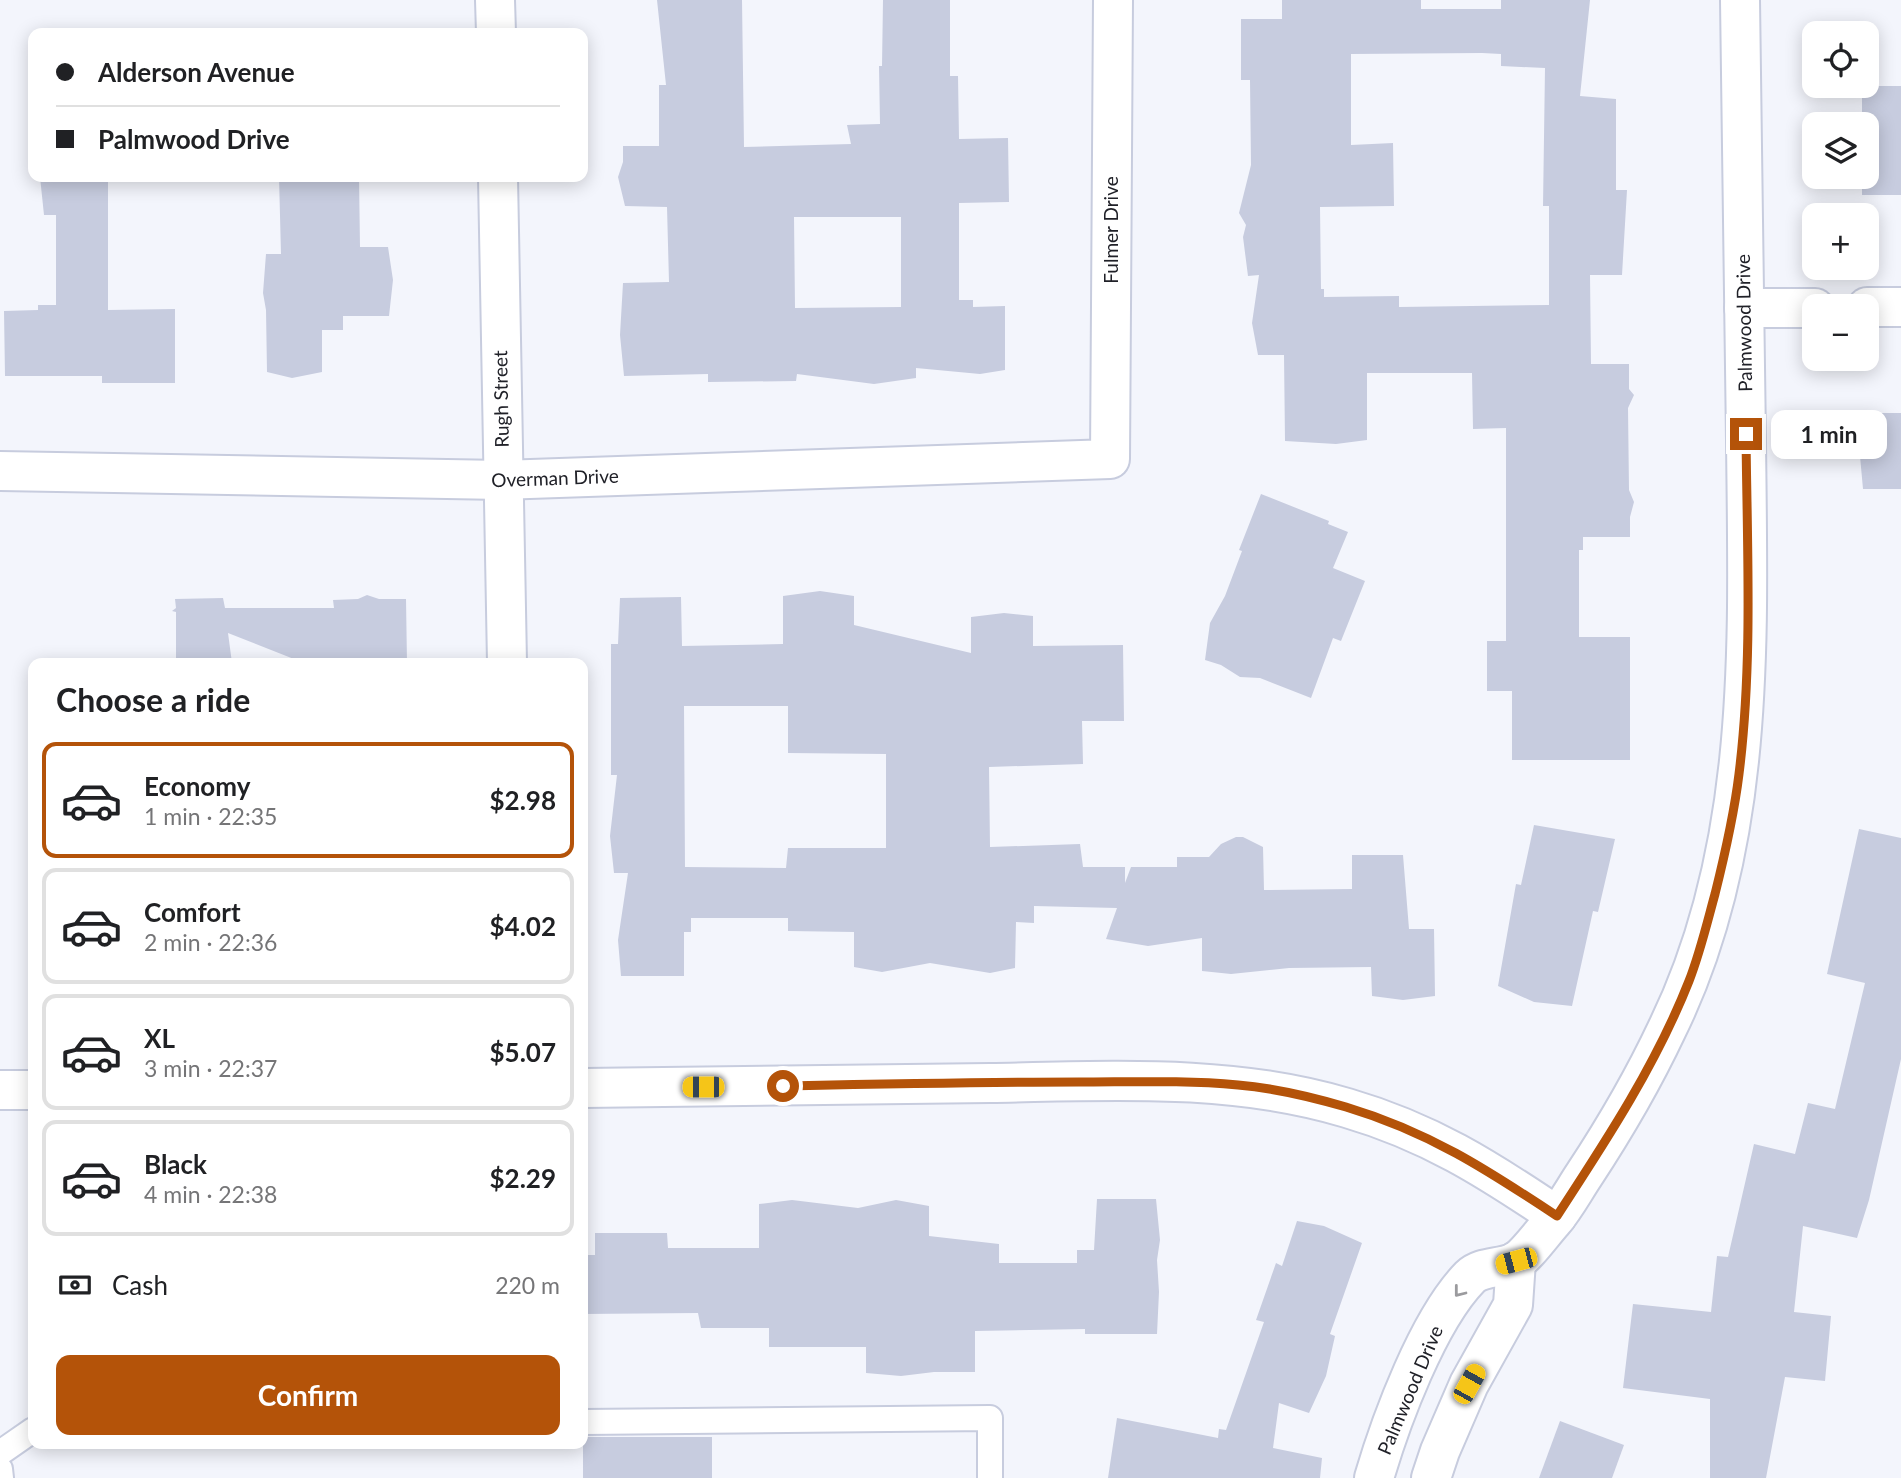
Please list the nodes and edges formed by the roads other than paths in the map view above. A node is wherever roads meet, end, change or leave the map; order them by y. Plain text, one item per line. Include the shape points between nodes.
1 (495, 0) edge
2 (1113, 0) edge
3 (1740, 0) edge
4 (496, 28) edge
5 (498, 182) edge
6 (1879, 307) edge
7 (1901, 307) edge
8 (1744, 308) junction
9 (1802, 308) edge
10 (1110, 459) joint
11 (0, 471) edge
12 (502, 480) junction
13 (507, 658) edge
14 (588, 1088) edge
15 (0, 1090) edge
16 (28, 1090) edge
17 (1557, 1216) junction
18 (1516, 1261) junction
19 (588, 1422) edge
20 (28, 1433) edge
21 (0, 1453) edge
22 (0, 1469) edge
23 (1, 1478) edge
24 (990, 1478) edge
25 (1374, 1478) edge
26 (1431, 1478) edge

1 - 4 street
2 - 10 street, Fulmer Drive
3 - 8 street, Palmwood Drive
5 - 12 street, Rugh Street
6 - 7 street
8 - 9 street
8 - 17 street, Palmwood Drive via 1747,646 1732,821 1690,979 1617,1125
10 - 12 street, Overman Drive
11 - 12 street, Overman Drive
12 - 13 street, Rugh Street
14 - 17 street via 1045,1082 1238,1085 1347,1108 1407,1129 1489,1170
15 - 16 street
17 - 18 street, Palmwood Drive
18 -> 25 street, Palmwood Drive via 1473,1273 1448,1306 1423,1350
18 - 26 street via 1513,1305 1469,1384
19 - 24 lane via 990,1418
20 - 21 lane
22 - 23 lane

